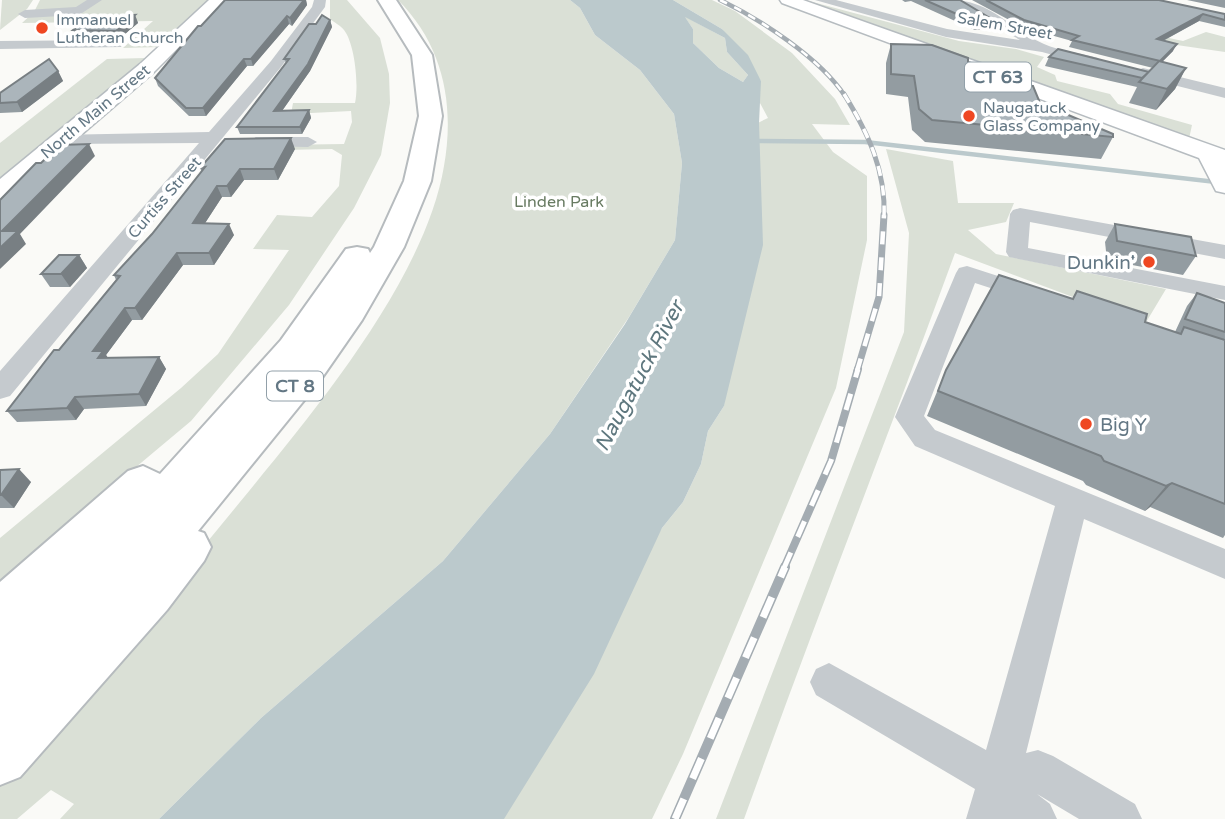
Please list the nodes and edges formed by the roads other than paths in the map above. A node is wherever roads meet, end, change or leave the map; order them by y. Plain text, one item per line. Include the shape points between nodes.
1 (37, 0) edge
2 (96, 0) edge
3 (218, 0) edge
4 (320, 0) edge
5 (369, 0) edge
6 (387, 0) edge
7 (788, 0) edge
8 (821, 0) edge
9 (957, 0) edge
10 (25, 14) junction
11 (12, 25) dead end
12 (1018, 33) junction
13 (996, 41) junction
14 (116, 44) dead end
15 (0, 45) edge
16 (1042, 48) junction
17 (1104, 64) edge
18 (1129, 70) edge
19 (1225, 93) edge
20 (62, 139) junction
21 (213, 140) junction
22 (308, 142) dead end
23 (1219, 168) edge
24 (0, 191) edge
25 (374, 237) junction
26 (1216, 250) edge
27 (1218, 292) edge
28 (1057, 303) edge
29 (0, 389) edge
30 (1073, 500) junction
31 (1225, 564) edge
32 (0, 613) edge
33 (0, 659) edge
34 (829, 682) dead end
35 (0, 705) edge
36 (0, 757) edge
37 (993, 799) edge
38 (1035, 819) edge
39 (1120, 819) edge

1 - 10 street
2 - 10 street via 79,11
3 - 20 main road, North Main Street via 147,68
4 - 21 street, Curtiss Street via 276,64
5 - 25 highway, CT 8 via 398,40 410,89 408,132
6 - 25 highway, CT 8 via 422,50 432,103 420,174
7 - 23 main road, CT 63
8 - 13 street, Salem Street via 899,22
9 - 12 street
10 - 11 street
12 - 13 street
12 - 16 street
13 - 16 street, Salem Street
14 - 15 street
16 - 17 street, Salem Street
18 - 19 street
20 - 21 street
20 - 24 main road, North Main Street
21 - 22 street
21 - 29 street, Curtiss Street
25 - 32 highway via 172,458
25 - 33 highway, CT 8 via 294,346 200,459
25 - 35 highway, CT 8 via 340,330 147,558
25 - 36 highway via 360,311 334,357 150,595
26 - 27 street via 1044,225 1031,229 1033,242 1045,250 1197,282
26 - 27 street via 1020,214 1017,252
28 - 30 street via 967,272 909,417 925,438
30 - 31 street
30 - 37 street
34 - 37 street
37 - 38 street
37 - 39 street via 1038,771

